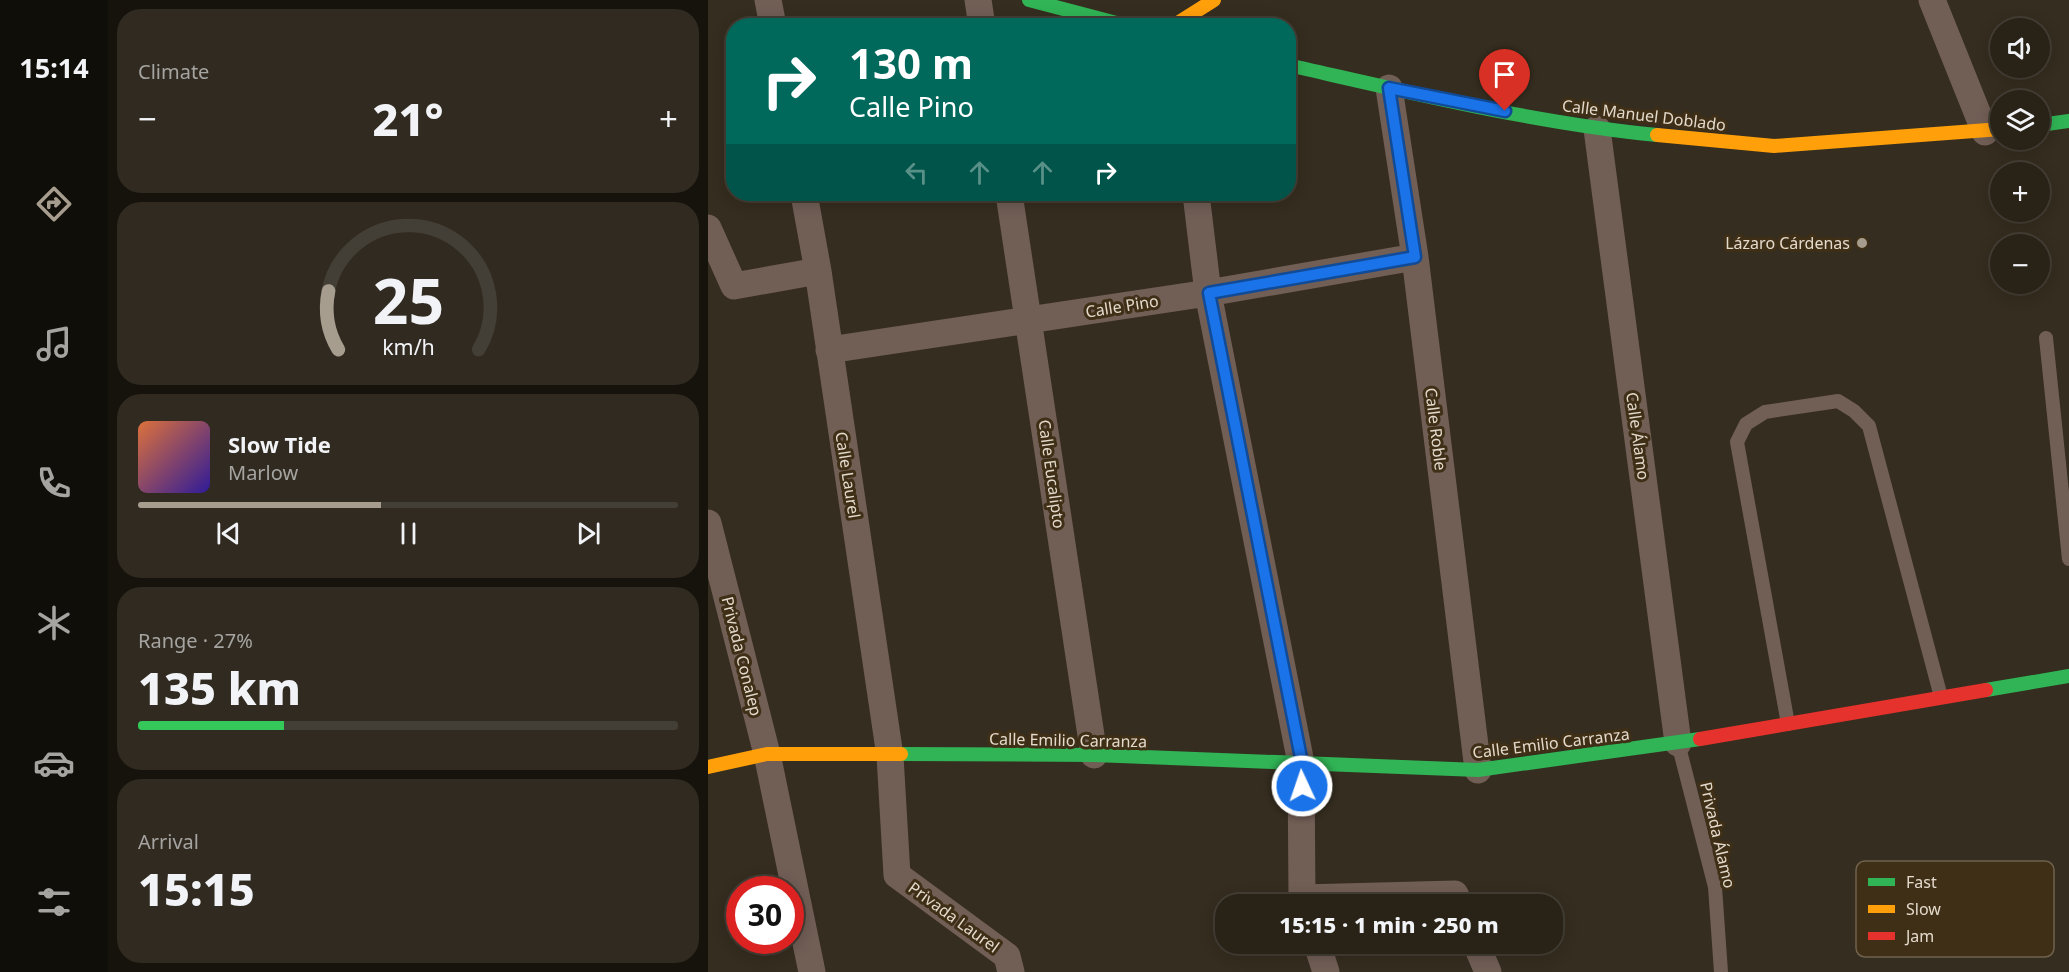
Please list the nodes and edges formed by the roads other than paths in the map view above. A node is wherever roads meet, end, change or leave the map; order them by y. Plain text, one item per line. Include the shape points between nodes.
1 (768, 0) edge
2 (978, 0) edge
3 (1029, 0) edge
4 (1214, 0) edge
5 (1932, 0) edge
6 (771, 18) edge
7 (981, 18) edge
8 (1098, 18) edge
9 (1186, 18) edge
10 (1296, 67) edge
11 (1389, 88) junction
12 (2069, 121) edge
13 (2050, 123) edge
14 (1990, 124) edge
15 (1598, 129) junction
16 (1990, 130) edge
17 (805, 201) edge
18 (1010, 201) edge
19 (1197, 201) edge
20 (708, 228) edge
21 (1415, 257) junction
22 (818, 271) junction
23 (1209, 293) junction
24 (1029, 320) junction
25 (2046, 338) dead end
26 (829, 350) junction
27 (708, 523) edge
28 (2069, 559) edge
29 (2069, 676) edge
30 (1941, 697) junction
31 (1788, 724) junction
32 (1678, 743) junction
33 (767, 754) junction
34 (890, 756) junction
35 (1094, 756) junction
36 (1302, 763) junction
37 (708, 767) edge
38 (1478, 770) junction
39 (1303, 894) edge
40 (1320, 954) edge
41 (1480, 954) edge
42 (812, 972) edge
43 (1011, 972) edge
44 (1326, 972) edge
45 (1488, 972) edge
46 (1721, 972) edge

1 - 6 street
2 - 7 street
3 - 8 street
4 - 9 street
5 - 14 street
10 - 11 street, Calle Manuel Doblado
11 - 15 street, Calle Manuel Doblado
11 - 21 street, Calle Roble
12 - 13 street
15 - 16 street, Calle Manuel Doblado via 1774,147
15 - 32 street, Calle Álamo
17 - 22 street, Calle Laurel
18 - 24 street, Calle Eucalipto
19 - 23 street
20 - 22 street via 734,286
21 - 23 street, Calle Pino
21 - 38 street, Calle Roble
22 - 26 street, Calle Laurel
23 - 24 street, Calle Pino
23 - 36 street
24 - 26 street, Calle Pino
24 - 35 street, Calle Eucalipto
25 - 28 lane
26 - 34 street, Calle Laurel
27 - 33 street, Privada Conalep
29 - 30 street, Calle Emilio Carranza
30 - 31 street, Calle Emilio Carranza
30 - 31 lane via 1869,426 1838,400 1765,412 1746,424 1737,442
31 - 32 street, Calle Emilio Carranza
32 - 38 street, Calle Emilio Carranza
32 - 46 lane, Privada Álamo via 1715,887
33 - 34 street, Calle Emilio Carranza
33 - 37 street, Calle Emilio Carranza
33 - 42 street, Privada Conalep
34 - 35 street, Calle Emilio Carranza
34 - 43 street, Privada Laurel via 897,876 1007,956
35 - 36 street, Calle Emilio Carranza
36 - 38 street, Calle Emilio Carranza
36 - 39 street
40 - 44 street
41 - 45 street

